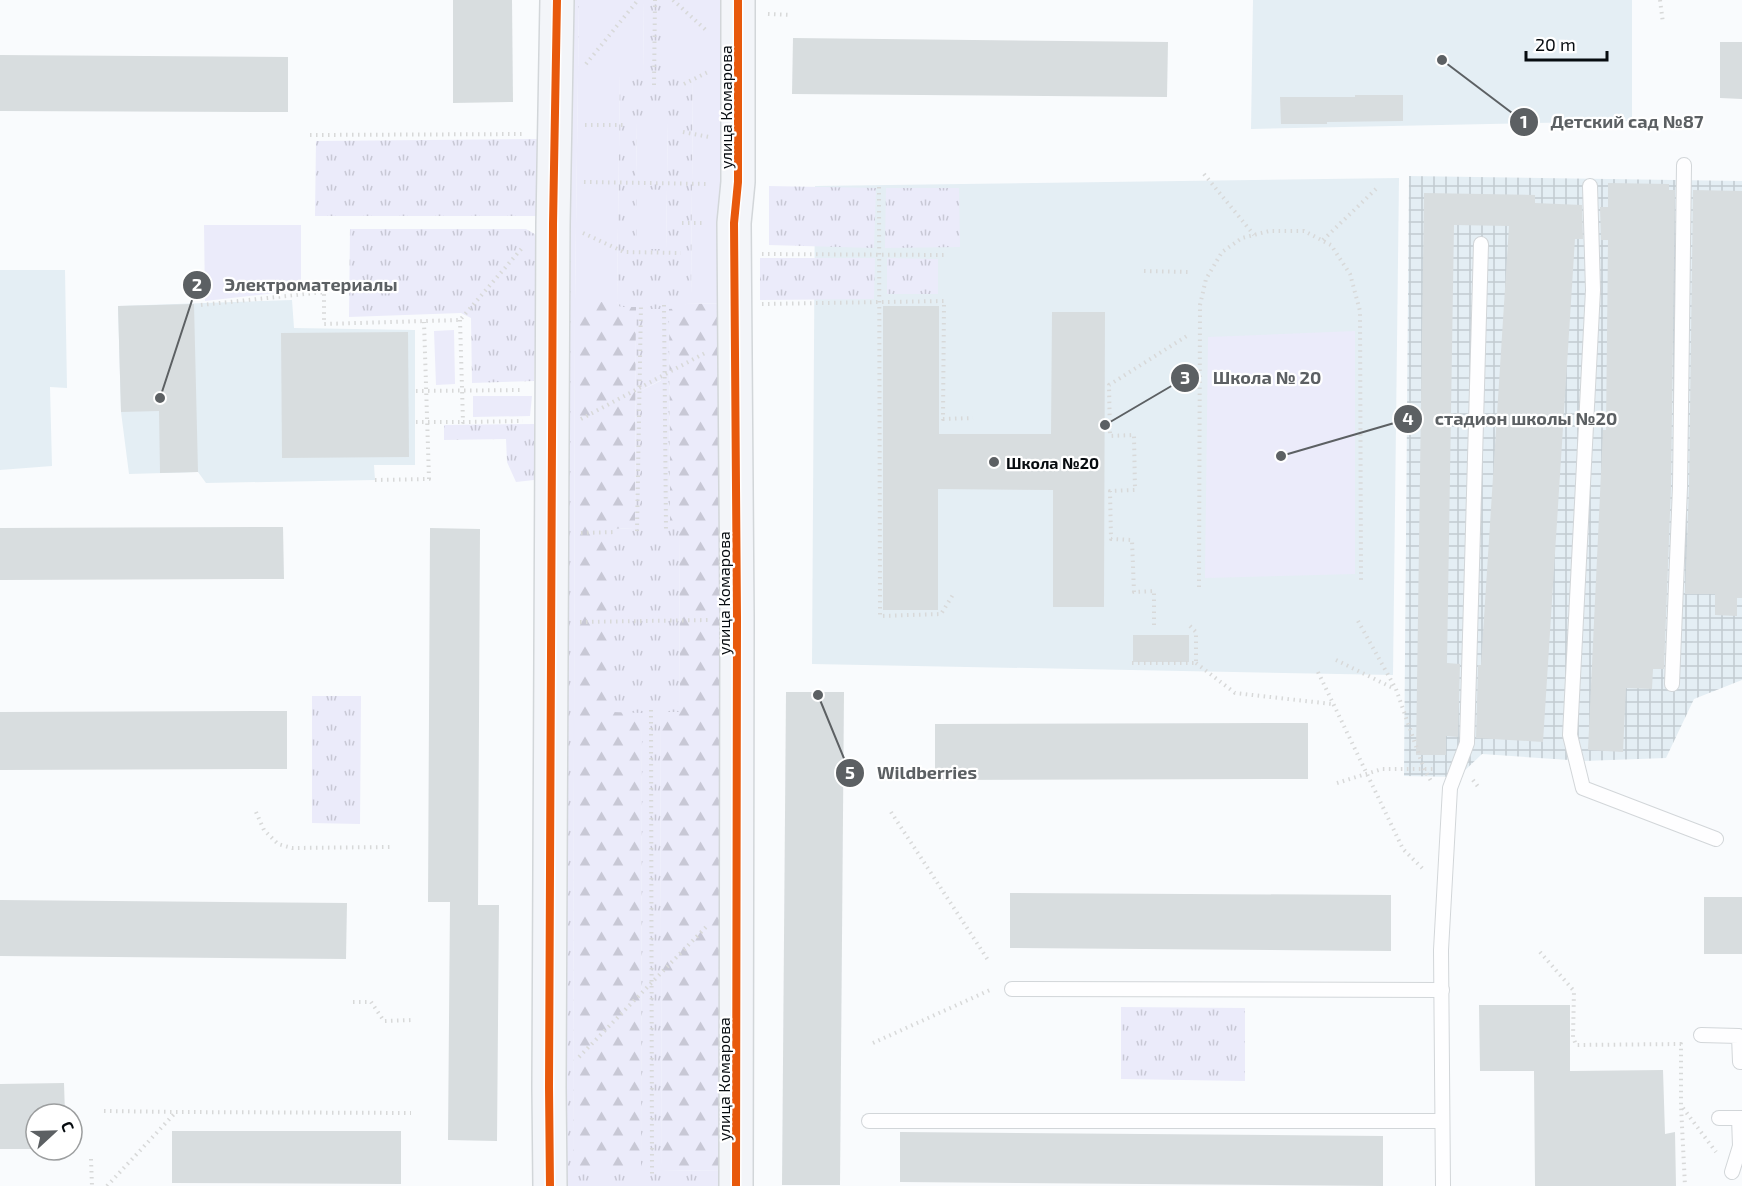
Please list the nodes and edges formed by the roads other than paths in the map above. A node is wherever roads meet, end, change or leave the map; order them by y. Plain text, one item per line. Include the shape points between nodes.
1 (557, 0) edge
2 (750, 7) edge
3 (1684, 165) dead end
4 (1590, 186) dead end
5 (1481, 244) dead end
6 (1672, 684) dead end
7 (1716, 839) dead end
8 (1012, 989) dead end
9 (1442, 990) junction
10 (1701, 1035) dead end
11 (1742, 1062) edge
12 (1719, 1118) dead end
13 (1741, 1118) edge
14 (869, 1121) dead end
15 (1442, 1121) junction
16 (1732, 1172) road end
17 (550, 1186) edge
18 (736, 1186) edge
19 (1443, 1186) edge

1 - 17 street
2 - 18 street, улица Комарова via 734,223
3 - 6 lane via 1680,487
4 - 7 lane via 1593,290 1570,735 1583,788
5 - 9 lane via 1467,743 1449,788
8 - 9 lane
9 - 15 lane
10 - 11 lane via 1739,1036
12 - 13 lane
13 - 16 lane via 1740,1146
14 - 15 lane
15 - 19 lane

